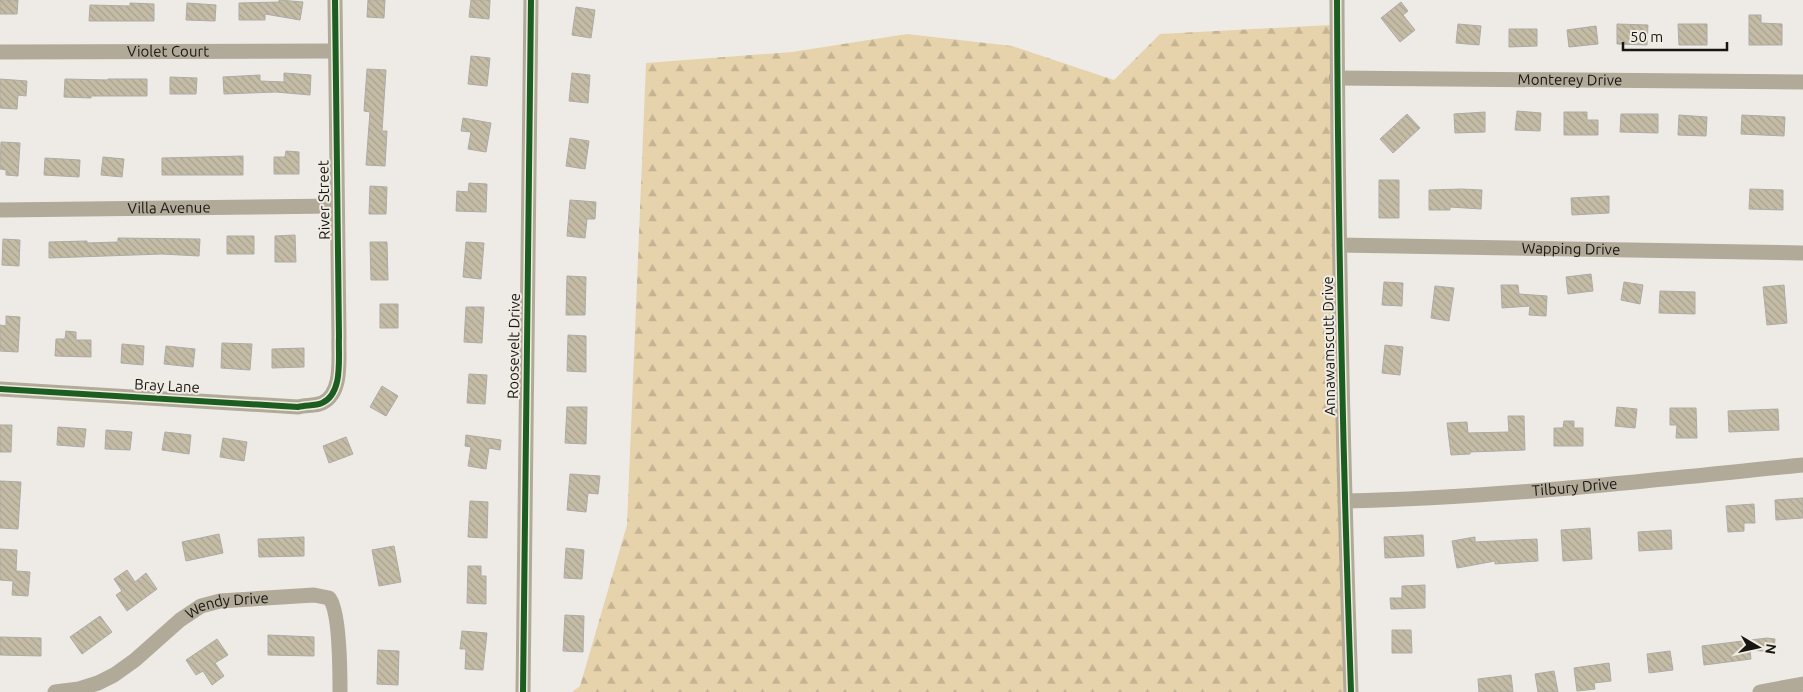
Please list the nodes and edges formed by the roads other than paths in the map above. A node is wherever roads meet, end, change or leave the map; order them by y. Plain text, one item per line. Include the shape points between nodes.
1 (335, 0) edge
2 (531, 0) edge
3 (1337, 0) edge
4 (335, 51) junction
5 (0, 52) edge
6 (1336, 78) junction
7 (1803, 82) edge
8 (336, 206) junction
9 (0, 210) edge
10 (1339, 245) junction
11 (1803, 253) edge
12 (0, 389) edge
13 (330, 397) joint
14 (1803, 465) edge
15 (1345, 500) junction
16 (1803, 684) edge
17 (55, 692) edge
18 (340, 692) edge
19 (523, 692) edge
20 (1350, 692) edge
21 (1760, 692) edge

1 - 4 street, River Street
2 - 19 street, Roosevelt Drive
3 - 6 street, Annawamscutt Drive
4 - 5 street, Violet Court
4 - 8 street, River Street
6 - 7 street, Monterey Drive
6 - 10 street, Annawamscutt Drive
8 - 9 street, Villa Avenue
8 - 13 street, River Street via 338,380
10 - 11 street, Wapping Drive
10 - 15 street, Annawamscutt Drive
12 - 13 street, Bray Lane via 298,407 323,403
14 - 15 street, Tilbury Drive via 1488,495
15 - 20 street, Annawamscutt Drive
16 - 21 street
17 - 18 street, Wendy Drive via 79,689 114,675 201,606 220,601 314,595 329,598 334,608

